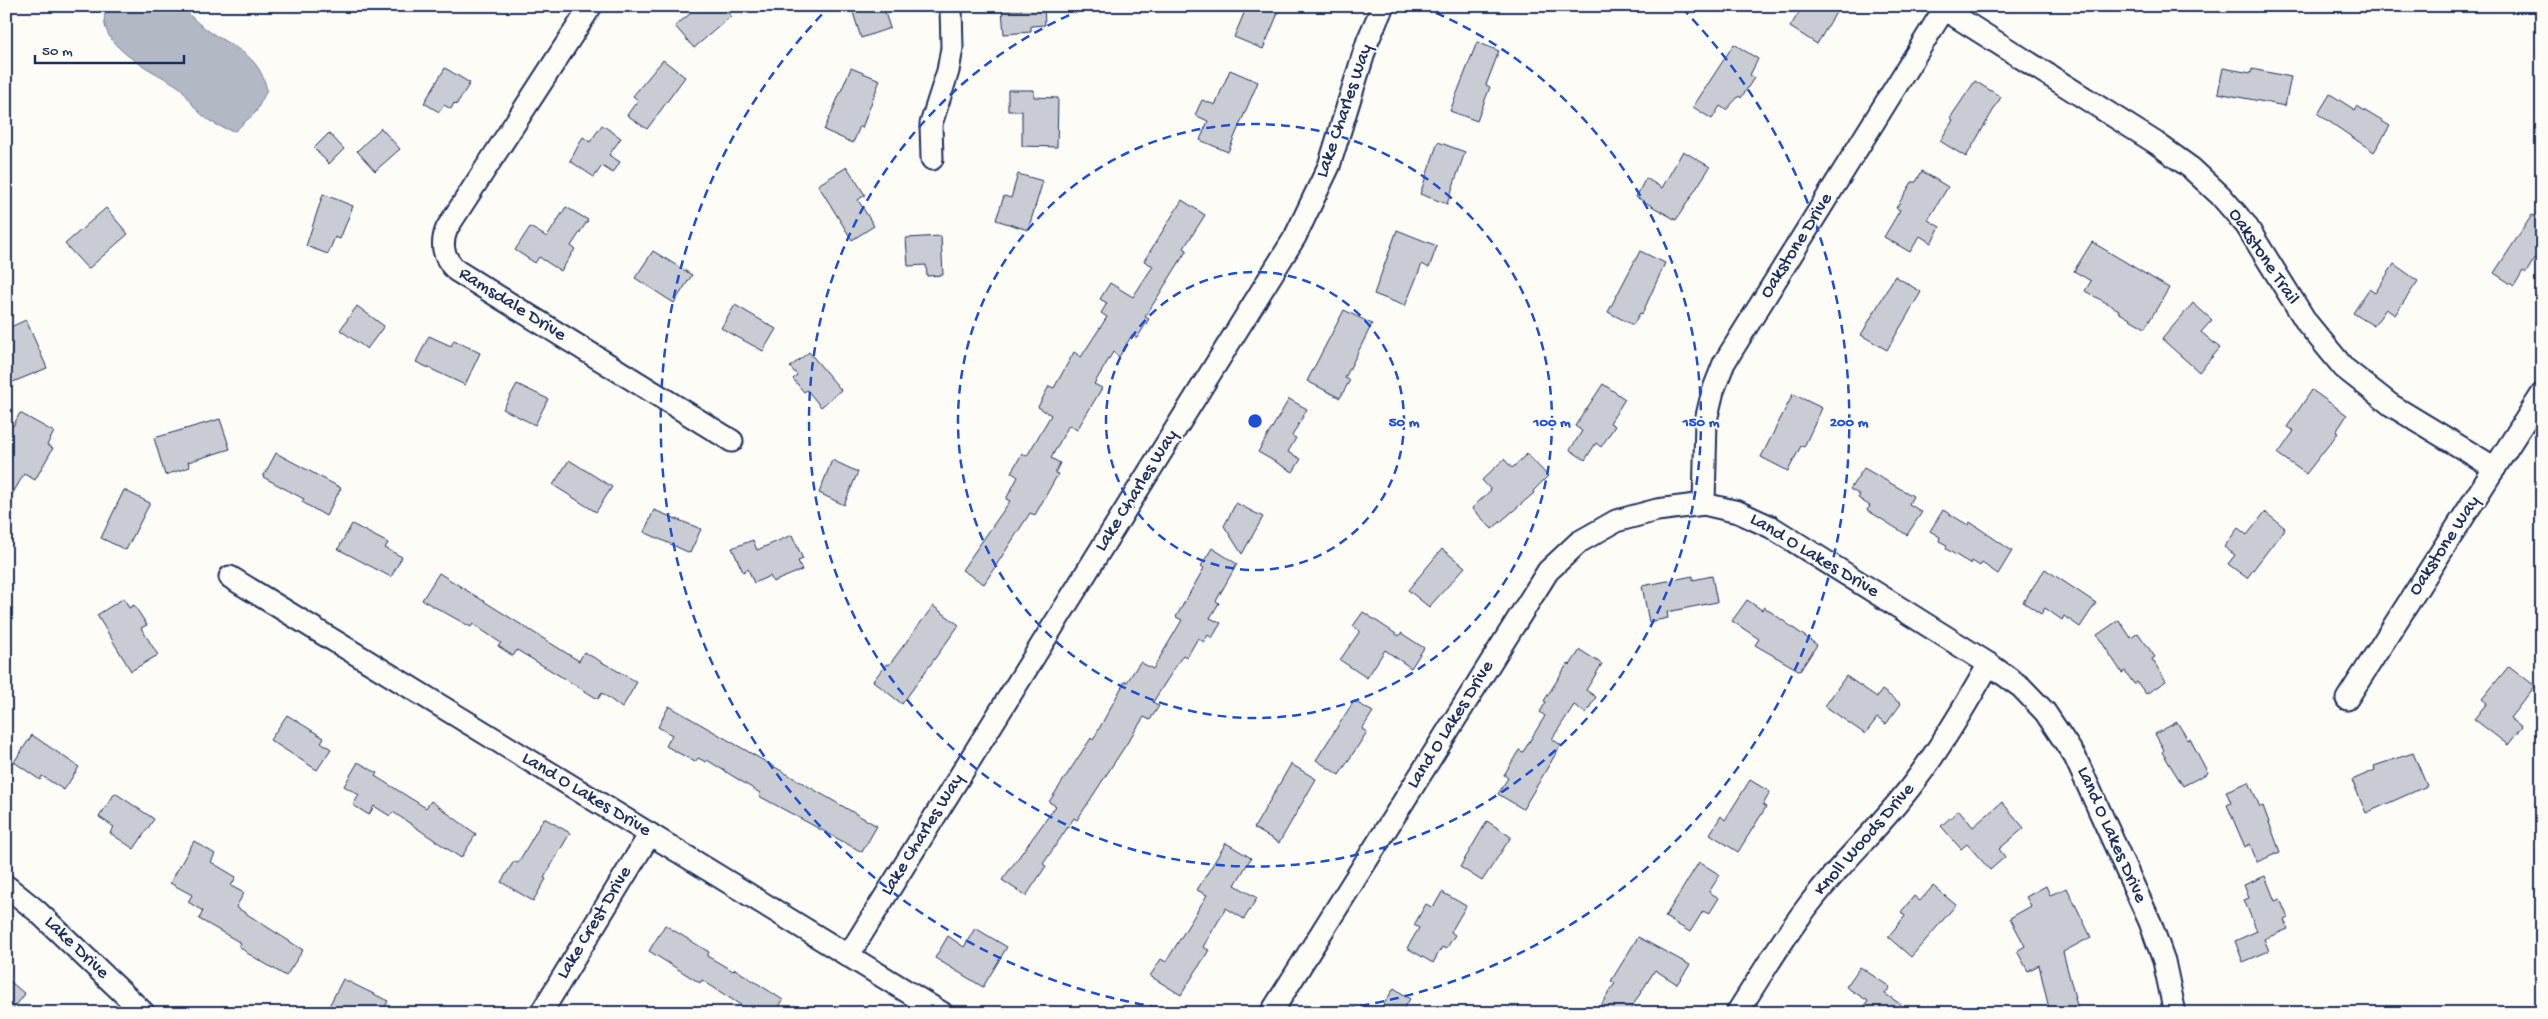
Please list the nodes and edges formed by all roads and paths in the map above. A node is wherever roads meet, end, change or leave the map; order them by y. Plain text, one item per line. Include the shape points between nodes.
1 (591, 6) edge
2 (951, 6) edge
3 (1383, 6) edge
4 (1945, 8) edge
5 (932, 160) dead end
6 (2542, 394) edge
7 (732, 440) dead end
8 (2495, 468) junction
9 (1704, 504) junction
10 (230, 577) dead end
11 (1989, 664) junction
12 (2348, 699) dead end
13 (650, 834) junction
14 (6, 886) edge
15 (848, 956) junction
16 (144, 1013) edge
17 (541, 1013) edge
18 (942, 1013) edge
19 (1271, 1013) edge
20 (1737, 1013) edge
21 (2175, 1013) edge

1 - 7 street, Ramsdale Drive via 447,228 442,240 444,253 448,263 457,271
2 - 5 street via 952,48 931,124
3 - 15 street, Lake Charles Way via 1368,40 1329,166 1295,238
4 - 8 street, Oakstone Trail via 2191,168 2246,225 2307,323 2344,368 2391,405
4 - 9 street, Oakstone Drive via 1724,363 1706,420
6 - 8 street, Oakstone Way
8 - 12 street, Oakstone Way
9 - 11 street, Land O Lakes Drive via 1738,512 1771,526
9 - 19 street, Land O Lakes Drive via 1657,510 1616,521 1579,542 1548,571
10 - 13 street, Land O Lakes Drive
11 - 20 street, Knoll Woods Drive via 1918,779 1803,913
11 - 21 street, Land O Lakes Drive via 2021,687 2045,712 2076,756 2150,922 2164,961
13 - 15 street, Land O Lakes Drive
13 - 17 street, Lake Crest Drive
14 - 16 street, Lake Drive
15 - 18 street, Land O Lakes Drive

